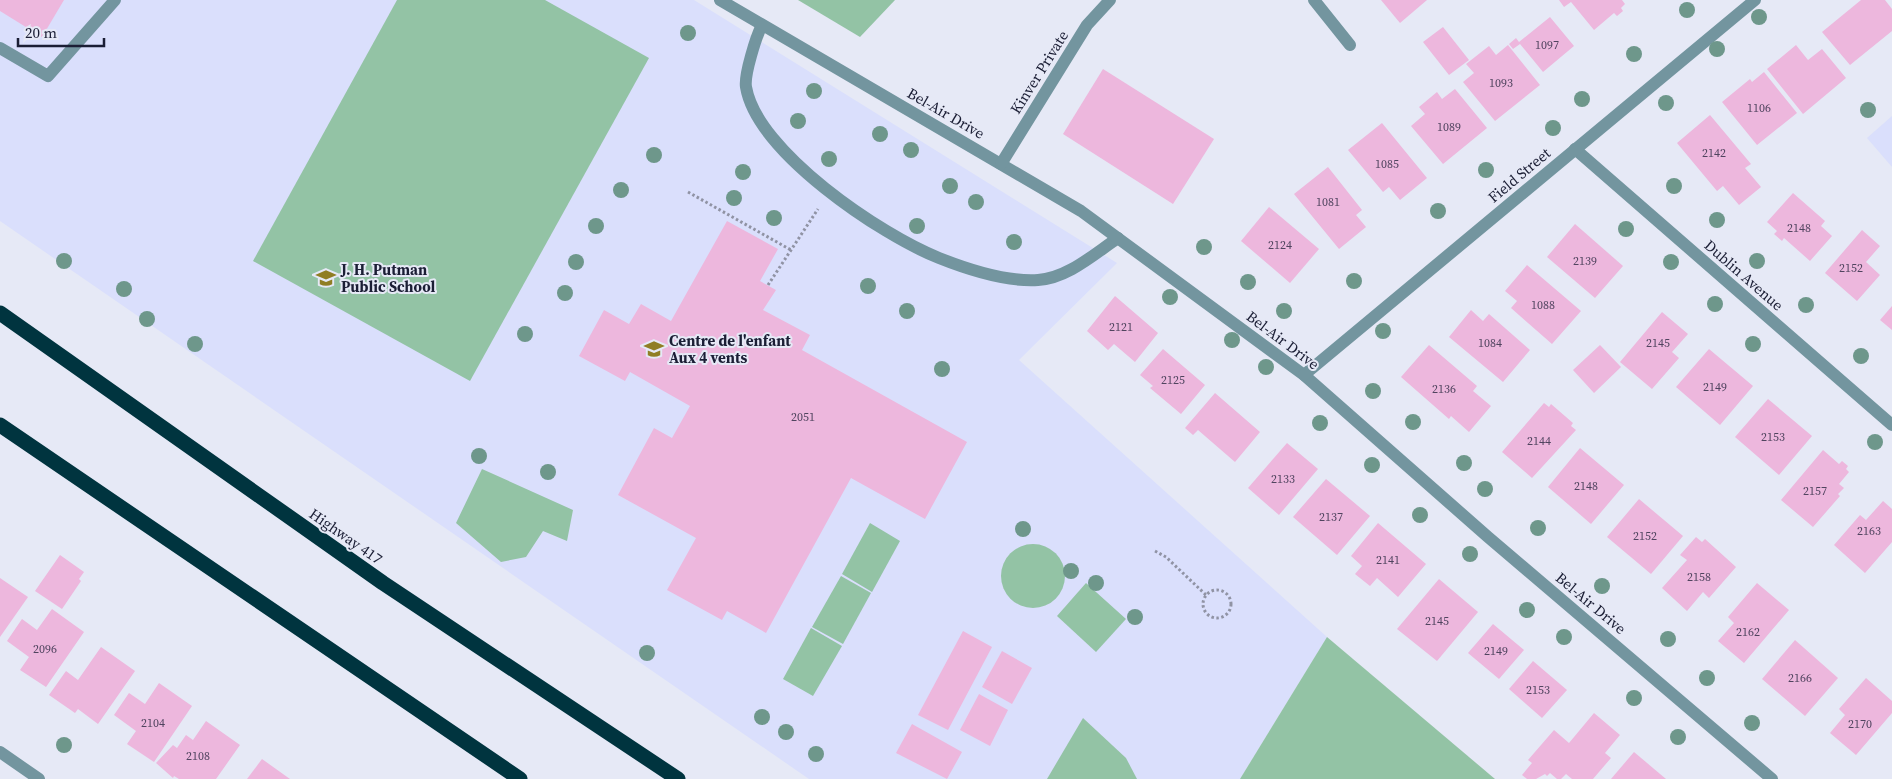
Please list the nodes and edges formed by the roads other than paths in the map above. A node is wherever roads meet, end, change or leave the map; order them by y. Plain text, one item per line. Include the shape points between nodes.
1 (115, 0) edge
2 (720, 0) edge
3 (1110, 0) edge
4 (1314, 0) edge
5 (1755, 0) edge
6 (762, 25) junction
7 (1350, 45) dead end
8 (0, 48) edge
9 (1575, 150) junction
10 (1001, 164) junction
11 (1118, 238) junction
12 (0, 313) edge
13 (1304, 375) junction
14 (0, 425) edge
15 (1892, 425) edge
16 (0, 752) edge
17 (39, 779) edge
18 (520, 779) edge
19 (678, 779) edge
20 (1772, 779) edge

1 - 8 street via 48,76
2 - 6 street, Bel-Air Drive
3 - 10 street, Kinver Private via 1087,25
4 - 7 street
5 - 9 street, Field Street
6 - 10 street, Bel-Air Drive
6 - 11 street via 756,37 746,86 757,117 780,147 828,191 884,229 939,258 1007,279 1040,280 1068,272
9 - 13 street, Field Street
9 - 15 street, Dublin Avenue
10 - 11 street, Bel-Air Drive via 1081,211
11 - 13 street, Bel-Air Drive
12 - 19 highway, Highway 417 via 383,583
13 - 20 street, Bel-Air Drive
14 - 18 highway
16 - 17 street

